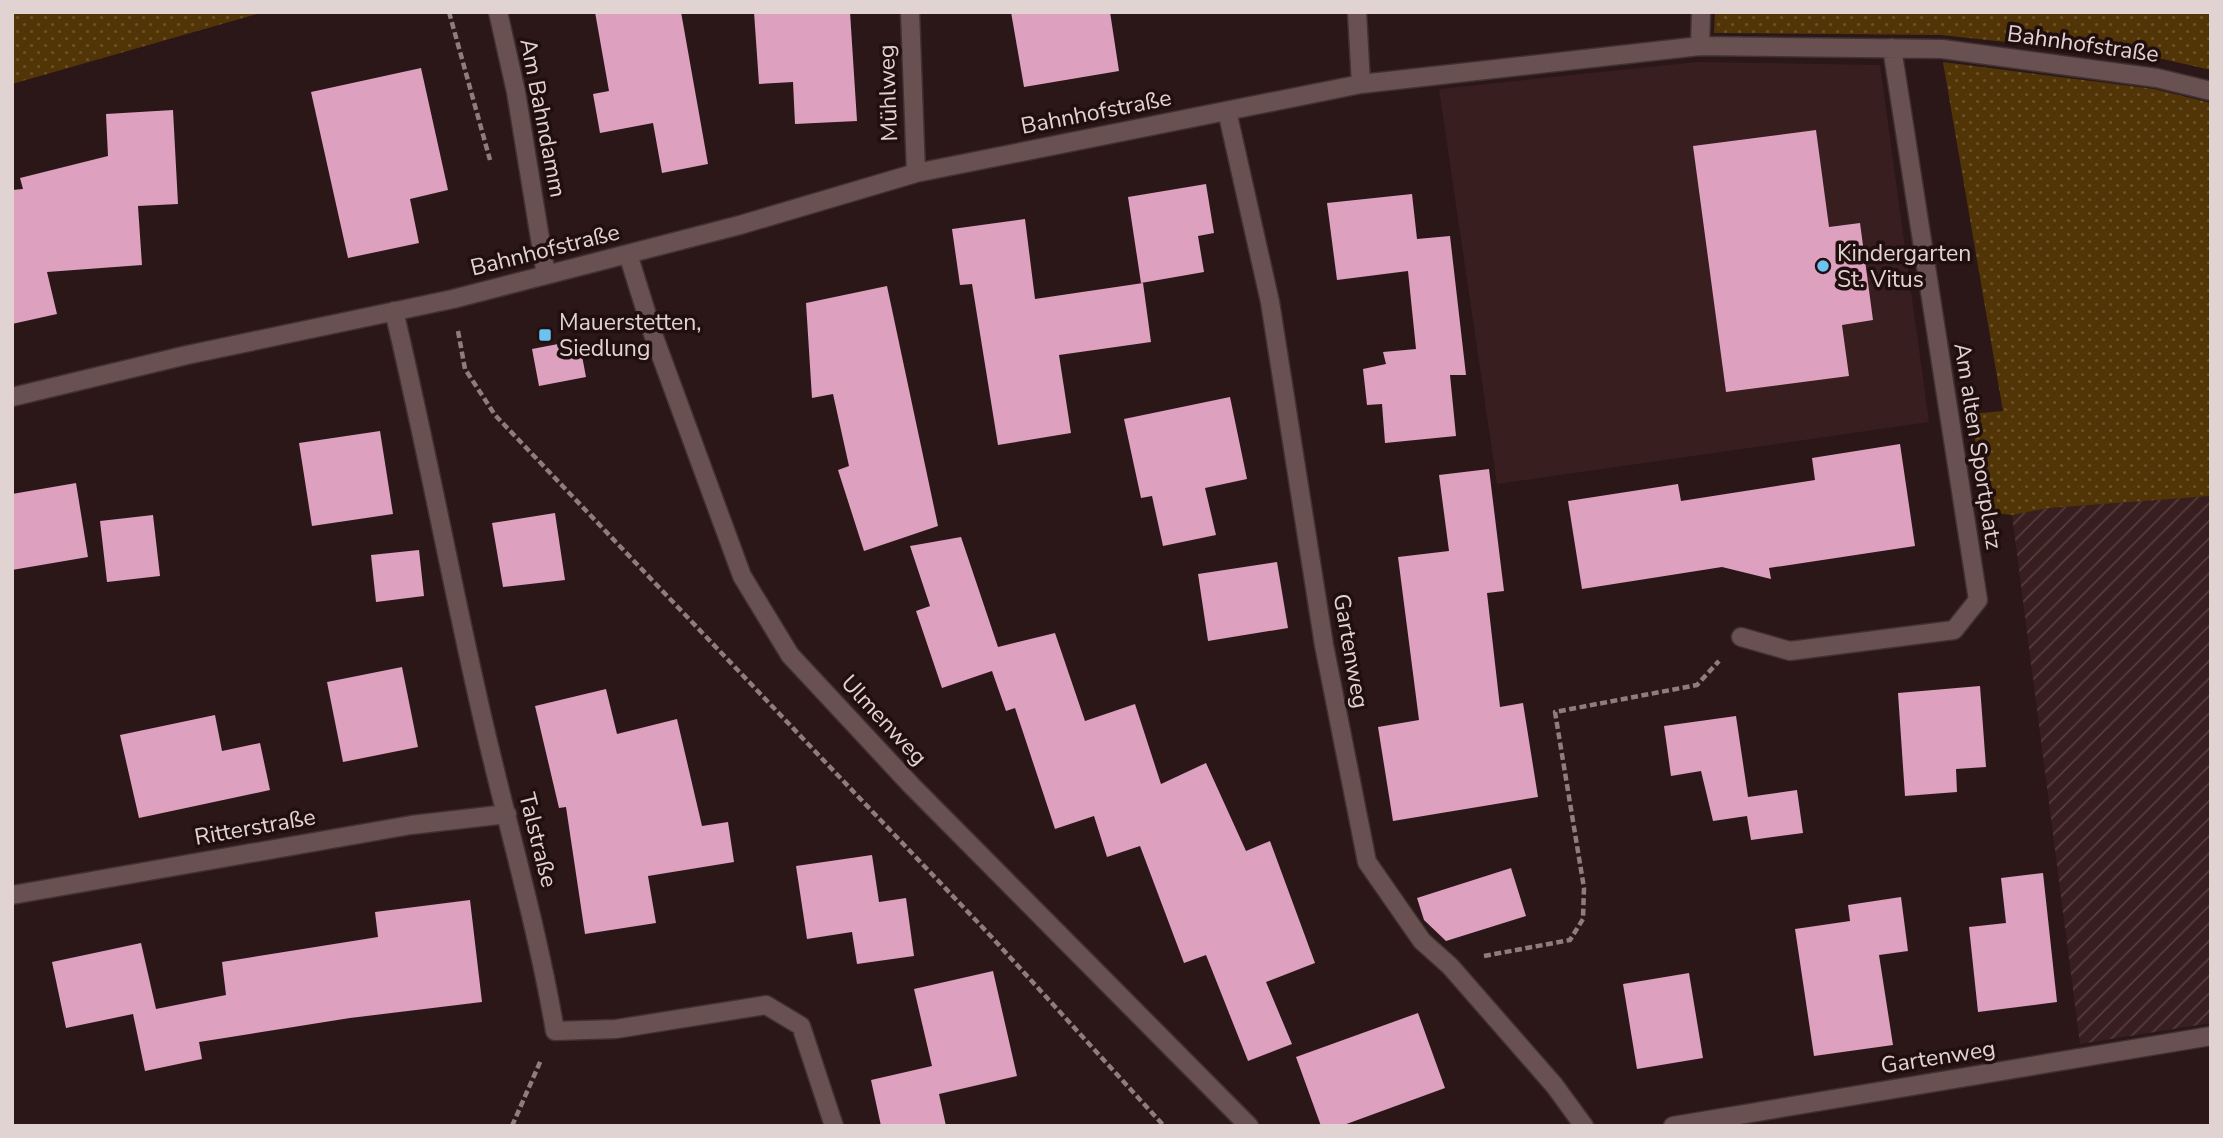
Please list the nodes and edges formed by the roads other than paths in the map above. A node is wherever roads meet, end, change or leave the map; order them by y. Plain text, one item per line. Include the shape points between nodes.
1 (498, 12) edge
2 (910, 12) edge
3 (1357, 12) edge
4 (1701, 12) edge
5 (1700, 46) junction
6 (1892, 48) junction
7 (1361, 84) junction
8 (2211, 91) edge
9 (1227, 111) junction
10 (915, 173) junction
11 (628, 254) junction
12 (546, 275) junction
13 (394, 311) junction
14 (12, 397) edge
15 (1741, 637) road end
16 (508, 814) junction
17 (12, 895) edge
18 (2211, 1036) edge
19 (834, 1126) edge
20 (1249, 1126) edge
21 (1584, 1126) edge
22 (1673, 1126) edge

1 - 12 street, Am Bahndamm
2 - 10 street, Mühlweg
3 - 7 street
4 - 5 street
5 - 6 street, Bahnhofstraße
5 - 7 street, Bahnhofstraße
6 - 8 street, Bahnhofstraße via 1942,49 2157,78
6 - 15 street, Am alten Sportplatz via 1978,600 1954,630 1790,651
7 - 9 street, Bahnhofstraße
9 - 10 street, Bahnhofstraße
9 - 21 street, Gartenweg via 1270,302 1324,645 1367,862 1422,941 1450,966
10 - 11 street, Bahnhofstraße
11 - 12 street, Bahnhofstraße
11 - 20 street, Ulmenweg via 742,576 790,655 911,786
12 - 13 street, Bahnhofstraße
13 - 14 street, Bahnhofstraße
13 - 16 street, Talstraße via 482,717
16 - 17 street, Ritterstraße via 411,825
16 - 19 street, Talstraße via 555,1031 616,1029 766,1005 801,1026
18 - 22 street, Gartenweg

